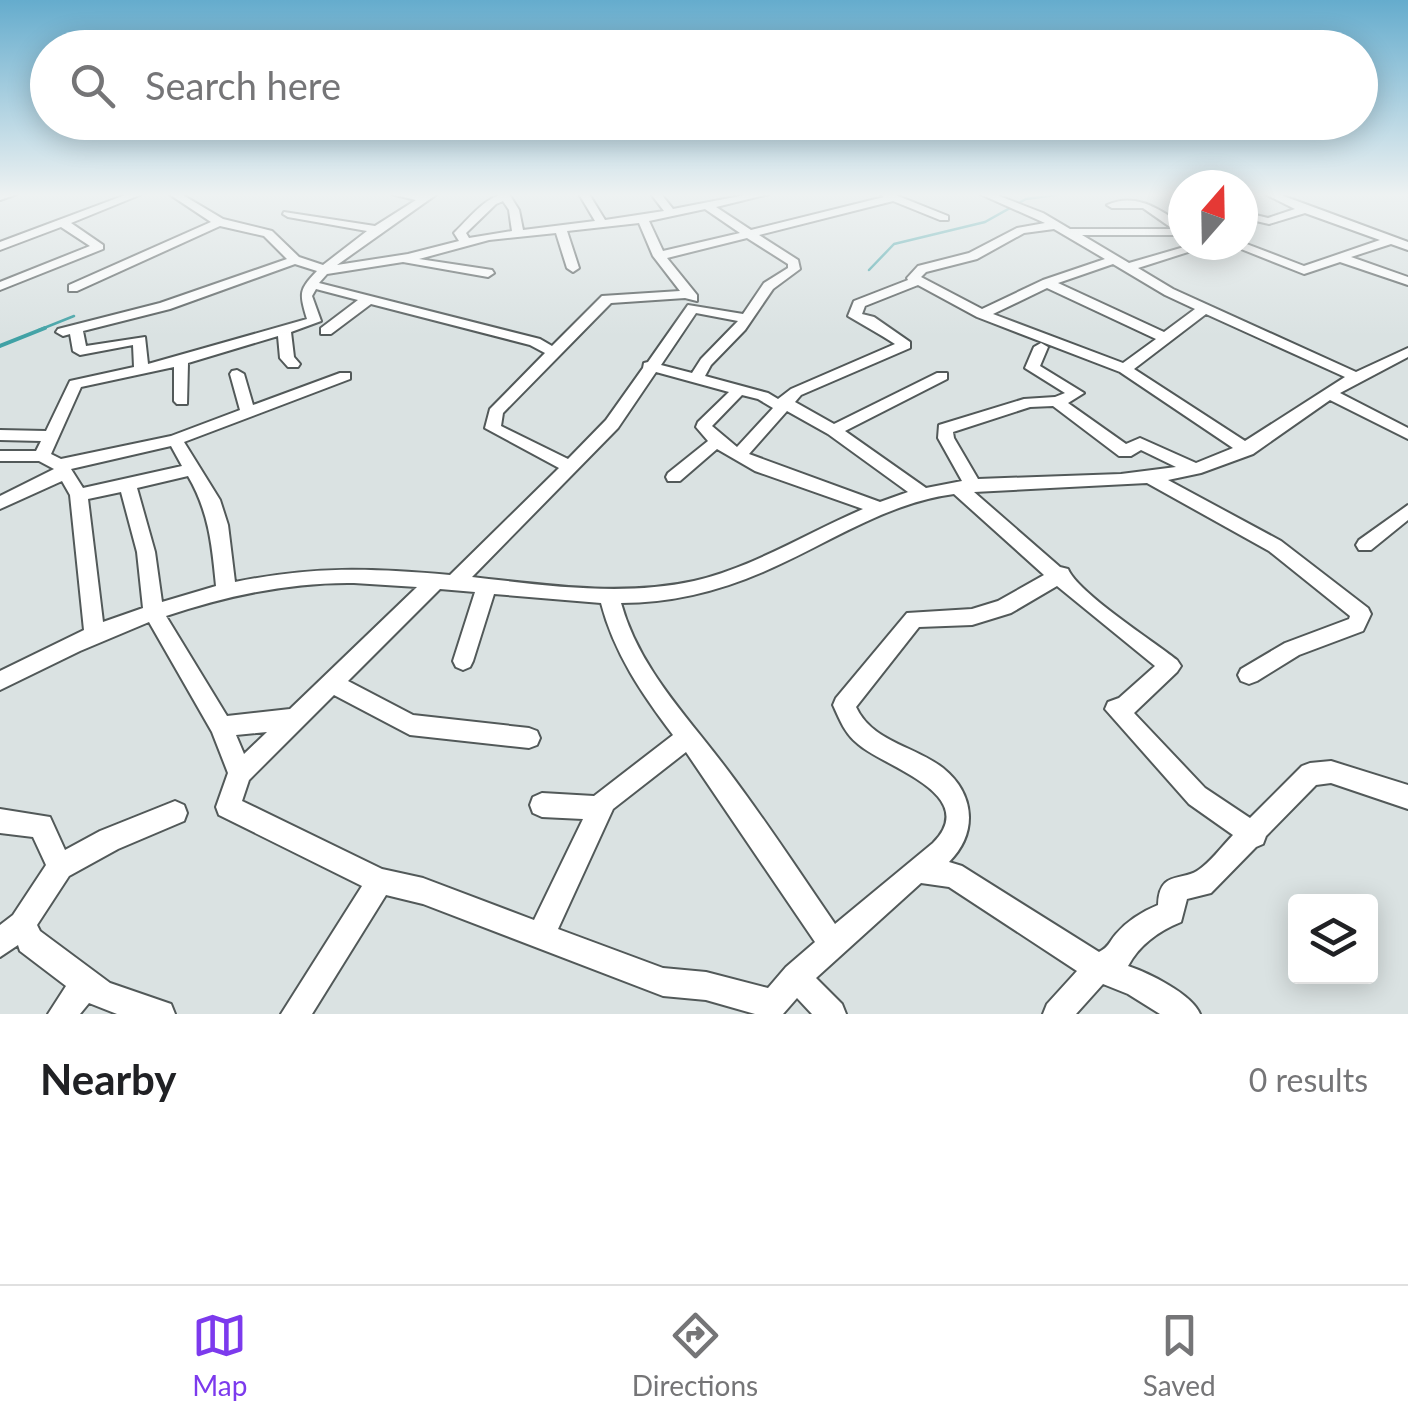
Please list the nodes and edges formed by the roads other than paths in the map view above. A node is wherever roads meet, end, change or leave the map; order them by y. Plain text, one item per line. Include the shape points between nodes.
1 (90, 241) edge
2 (177, 241) edge
3 (276, 241) edge
4 (364, 241) edge
5 (475, 241) edge
6 (564, 241) edge
7 (653, 241) edge
8 (722, 241) edge
9 (766, 241) edge
10 (1000, 241) edge
11 (1083, 241) edge
12 (1377, 241) edge
13 (466, 243) joint
14 (1258, 252) edge
15 (1168, 253) edge
16 (659, 256) junction
17 (1344, 259) junction
18 (295, 260) junction
19 (398, 260) junction
20 (1120, 264) junction
21 (573, 268) dead end
22 (323, 270) junction
23 (488, 273) dead end
24 (1408, 281) edge
25 (916, 282) junction
26 (1048, 283) junction
27 (310, 284) junction
28 (0, 286) edge
29 (74, 288) dead end
30 (367, 300) junction
31 (691, 301) junction
32 (1206, 307) junction
33 (982, 314) junction
34 (746, 319) junction
35 (326, 331) dead end
36 (284, 332) junction
37 (1165, 338) junction
38 (1041, 347) dead end
39 (551, 351) junction
40 (1408, 352) edge
41 (181, 361) junction
42 (292, 364) dead end
43 (649, 366) junction
44 (1124, 369) junction
45 (141, 370) junction
46 (237, 374) dead end
47 (345, 376) dead end
48 (942, 376) dead end
49 (1356, 377) junction
50 (696, 378) junction
51 (739, 390) junction
52 (1328, 393) junction
53 (182, 401) dead end
54 (1056, 402) junction
55 (782, 404) junction
56 (248, 412) junction
57 (834, 430) junction
58 (1408, 434) edge
59 (0, 435) edge
60 (50, 436) junction
61 (175, 440) junction
62 (716, 442) junction
63 (1246, 450) junction
64 (740, 454) junction
65 (0, 456) edge
66 (42, 456) junction
67 (62, 466) junction
68 (571, 467) junction
69 (1194, 469) junction
70 (191, 470) junction
71 (674, 477) dead end
72 (1152, 478) junction
73 (127, 483) junction
74 (967, 487) junction
75 (922, 494) junction
76 (78, 495) junction
77 (0, 502) edge
78 (878, 508) junction
79 (1408, 510) edge
80 (1365, 545) dead end
81 (1062, 574) junction
82 (445, 582) junction
83 (486, 588) junction
84 (226, 592) junction
85 (608, 596) junction
86 (153, 612) junction
87 (94, 636) junction
88 (463, 662) dead end
89 (1249, 675) dead end
90 (0, 681) edge
91 (334, 684) junction
92 (297, 718) junction
93 (221, 727) junction
94 (688, 737) junction
95 (529, 738) dead end
96 (240, 774) junction
97 (1408, 797) edge
98 (542, 805) dead end
99 (601, 808) junction
100 (175, 813) dead end
101 (0, 821) edge
102 (1254, 835) junction
103 (948, 862) junction
104 (60, 867) junction
105 (380, 881) junction
106 (22, 924) junction
107 (541, 935) junction
108 (0, 943) edge
109 (833, 944) junction
110 (1098, 968) junction
111 (796, 977) junction
112 (87, 982) junction
113 (769, 1009) edge
114 (62, 1014) edge
115 (161, 1014) edge
116 (295, 1014) edge
117 (832, 1014) edge
118 (1057, 1014) edge
119 (1186, 1014) edge

1 - 28 street via 98,247
2 - 29 street
3 - 18 street
4 - 22 street
5 - 13 street
6 - 21 street
7 - 16 street
8 - 16 street
9 - 34 street via 789,256 794,269 768,286
10 - 25 street via 922,269 913,275
11 - 20 street
12 - 17 street
13 - 19 street
14 - 17 street via 1304,270
15 - 20 street
16 - 31 street
17 - 24 street
18 - 22 street
18 - 45 street via 69,330 80,351 140,340
19 - 22 street
19 - 23 street
20 - 26 street
20 - 32 street
22 - 27 street
25 - 33 street
25 - 55 street via 859,304 854,316 906,346 876,354
26 - 33 street
26 - 37 street
27 - 30 street
27 - 36 street via 306,296 314,320
30 - 35 street
30 - 39 street
31 - 34 street
31 - 39 street via 614,296
31 - 43 street
32 - 37 street
32 - 49 street
33 - 44 street
34 - 50 street
36 - 41 street
36 - 42 street
37 - 44 street
38 - 54 street via 1032,368 1076,392
39 - 68 street via 491,424
40 - 49 street
41 - 45 street
41 - 53 street
43 - 50 street
43 - 68 street via 612,424
44 - 63 street
45 - 60 street via 75,384
46 - 56 street
47 - 56 street
48 - 57 street
49 - 52 street
50 - 51 street
51 - 55 street
51 - 62 street via 706,422
52 - 58 street
52 - 63 street
54 - 69 street via 1125,452 1140,443
54 - 74 street via 1029,402 945,428
55 - 57 street
55 - 64 street
56 - 61 street
57 - 75 street
59 - 60 street
60 - 66 street
61 - 67 street
61 - 70 street
62 - 64 street
62 - 71 street
63 - 69 street
64 - 78 street
65 - 66 street
66 - 67 street
67 - 76 street
67 - 77 street via 59,476
68 - 82 street
69 - 72 street
70 - 73 street
70 - 84 street via 219,524
72 - 74 street
72 - 89 street via 1275,546 1361,614 1356,625
73 - 76 street
73 - 86 street
74 - 75 street
74 - 81 street
75 - 78 street
76 - 87 street
78 - 85 street via 757,569 692,589
79 - 80 street
81 - 102 street via 1170,666 1116,709 1198,796
81 - 103 street via 972,617 914,619 844,706 855,729 946,785 959,815
82 - 83 street
82 - 84 street via 308,576
82 - 91 street via 362,650
83 - 85 street
83 - 88 street
84 - 86 street
85 - 94 street via 624,648
86 - 87 street
86 - 93 street
87 - 90 street
91 - 92 street
91 - 95 street via 410,725
92 - 93 street
92 - 96 street
93 - 96 street
94 - 99 street
94 - 109 street
96 - 105 street via 228,807
97 - 102 street via 1318,772
98 - 99 street
99 - 107 street
100 - 104 street
101 - 104 street via 42,826
102 - 110 street via 1202,884 1180,886 1172,913 1152,921
103 - 109 street via 918,870
103 - 110 street
104 - 106 street
105 - 107 street
105 - 116 street
106 - 108 street
106 - 112 street via 30,941
107 - 113 street via 663,982 706,986
109 - 111 street
110 - 118 street
110 - 119 street
111 - 113 street
111 - 117 street
112 - 114 street
112 - 115 street via 102,995

